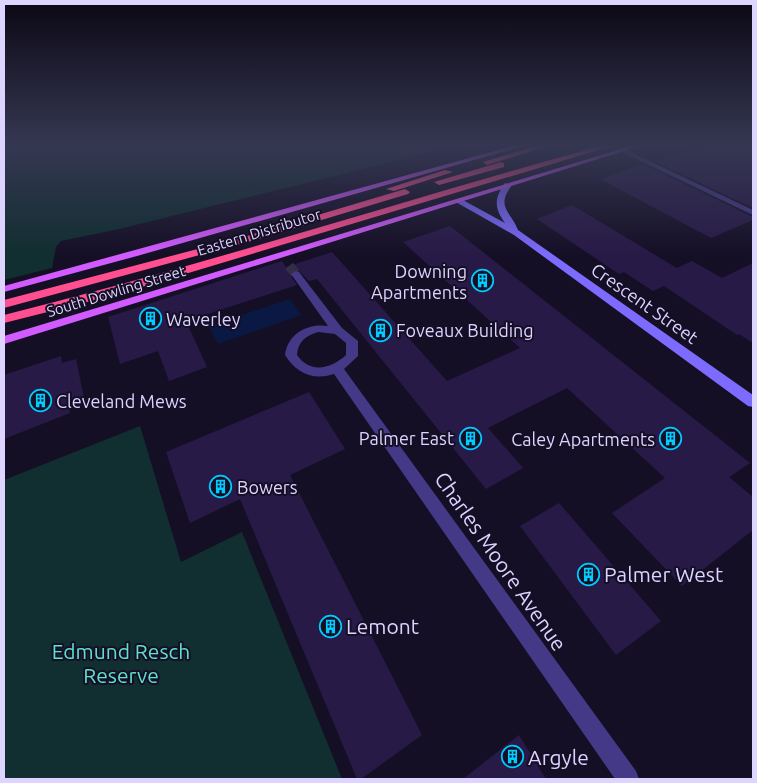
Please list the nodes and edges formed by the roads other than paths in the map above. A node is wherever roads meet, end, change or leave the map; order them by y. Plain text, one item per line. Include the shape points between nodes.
1 (380, 183) edge
2 (414, 183) edge
3 (443, 183) edge
4 (477, 183) edge
5 (519, 183) edge
6 (690, 183) edge
7 (508, 186) junction
8 (458, 201) junction
9 (753, 213) edge
10 (517, 233) junction
11 (291, 267) tunnel mouth
12 (98, 280) junction
13 (4, 289) edge
14 (4, 304) edge
15 (4, 319) edge
16 (338, 330) junction
17 (4, 340) edge
18 (337, 369) junction
19 (753, 402) edge
20 (628, 779) edge

1 - 13 main road, South Dowling Street
2 - 12 highway
3 - 12 highway, Eastern Distributor
4 - 15 highway, Eastern Distributor via 111,292
5 - 7 main road, South Dowling Street
6 - 9 street
7 - 8 main road, South Dowling Street
7 - 10 main road, Crescent Street via 499,198 498,206
8 - 10 main road, Crescent Street
8 - 17 main road, South Dowling Street
10 - 19 main road, Crescent Street
11 - 16 street
12 - 14 highway, Eastern Distributor
16 - 18 street via 352,341 353,349 352,356
16 - 18 street via 318,328 308,331 294,341 291,355 300,367 308,371
18 - 20 street, Charles Moore Avenue

